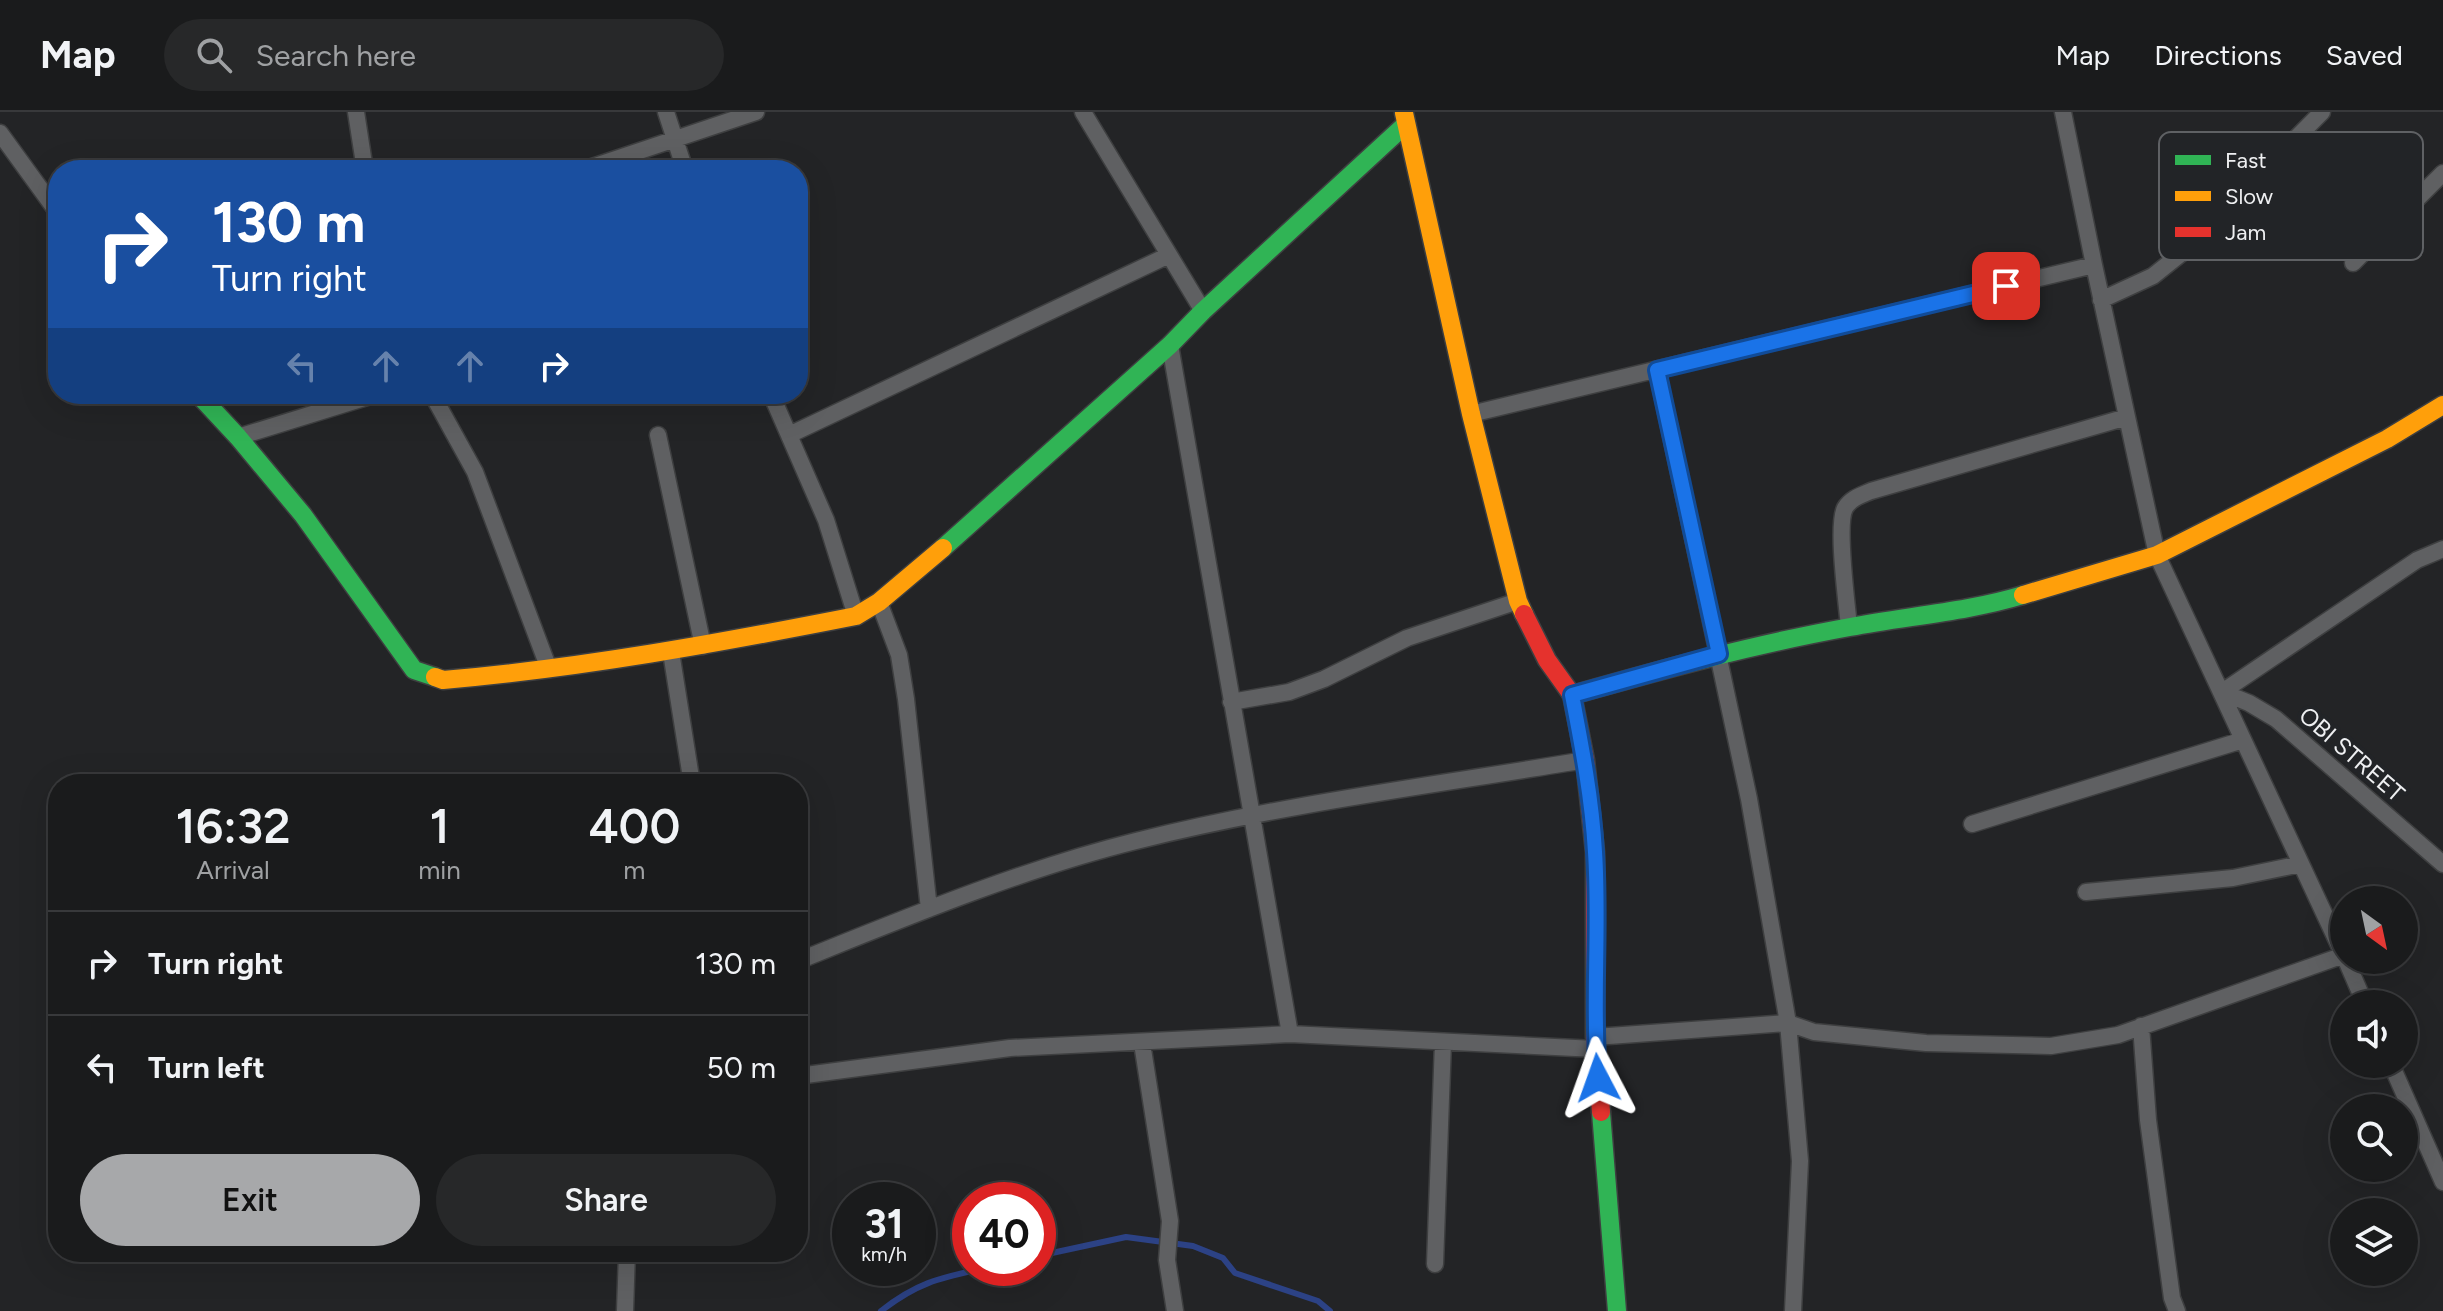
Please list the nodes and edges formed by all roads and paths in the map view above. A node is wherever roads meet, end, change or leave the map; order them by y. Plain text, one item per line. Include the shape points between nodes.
1 (356, 112) edge
2 (666, 112) edge
3 (756, 112) edge
4 (1083, 112) edge
5 (2063, 112) edge
6 (2322, 112) edge
7 (1405, 118) edge
8 (2302, 132) edge
9 (0, 133) edge
10 (675, 140) junction
11 (363, 160) edge
12 (614, 160) edge
13 (682, 160) edge
14 (2443, 173) edge
15 (2423, 193) edge
16 (48, 199) edge
17 (1167, 256) junction
18 (2173, 260) edge
19 (2356, 260) edge
20 (2353, 263) dead end
21 (2094, 265) junction
22 (2101, 300) junction
23 (1203, 311) junction
24 (1170, 345) junction
25 (1657, 370) junction
26 (207, 404) edge
27 (345, 404) edge
28 (438, 404) edge
29 (775, 404) edge
30 (2443, 405) edge
31 (1471, 414) junction
32 (2127, 417) junction
33 (658, 435) dead end
34 (789, 435) junction
35 (238, 437) junction
36 (2443, 549) edge
37 (2157, 555) junction
38 (1518, 601) junction
39 (879, 602) junction
40 (856, 616) junction
41 (1849, 627) junction
42 (703, 646) junction
43 (671, 652) junction
44 (1719, 654) junction
45 (549, 669) junction
46 (2222, 692) junction
47 (1572, 695) junction
48 (1231, 702) junction
49 (2243, 740) junction
50 (1585, 760) junction
51 (690, 774) edge
52 (1250, 816) junction
53 (1972, 824) dead end
54 (2441, 860) edge
55 (2301, 864) junction
56 (2086, 892) dead end
57 (929, 909) junction
58 (2330, 925) edge
59 (808, 957) edge
60 (2330, 962) edge
61 (1788, 1023) junction
62 (2141, 1026) junction
63 (1290, 1034) junction
64 (1443, 1042) junction
65 (1142, 1043) junction
66 (1595, 1043) junction
67 (808, 1075) edge
68 (2397, 1078) edge
69 (2443, 1182) edge
70 (627, 1262) edge
71 (1435, 1264) dead end
72 (625, 1311) edge
73 (1175, 1311) edge
74 (1617, 1311) edge
75 (1793, 1311) edge
76 (2177, 1311) edge

1 - 11 street
2 - 10 street
3 - 10 street
4 - 17 street
5 - 21 street
6 - 8 street
7 - 23 street
7 - 31 street
9 - 16 street
10 - 12 street
10 - 13 street
14 - 15 street
17 - 23 street
17 - 34 street
18 - 22 street via 2153,276
19 - 20 street
21 - 22 street
21 - 25 street
22 - 32 street
23 - 24 street
24 - 39 street
24 - 48 street
25 - 31 street
25 - 44 street
26 - 35 street
27 - 35 street
28 - 45 street via 475,472
29 - 34 street
30 - 37 street via 2387,439
31 - 38 street
32 - 37 street
32 - 41 street via 1853,499 1844,509 1842,531
33 - 42 street
34 - 40 street via 826,520
35 - 45 street via 303,515 414,670 443,680
36 - 46 street via 2417,560
37 - 41 street via 1998,603
37 - 46 street
38 - 47 street via 1547,660
38 - 48 street via 1407,638 1289,692
39 - 40 street
39 - 57 street via 899,655
40 - 42 street
41 - 44 street
42 - 43 street
43 - 45 street
43 - 51 street
44 - 47 street
44 - 61 street
46 - 49 street
46 - 54 street, OBI STREET via 2276,719
47 - 50 street
48 - 52 street
49 - 53 street
49 - 55 street
50 - 52 street
50 - 66 street via 1595,852
52 - 57 street via 1134,841
52 - 63 street
55 - 56 street via 2233,878
55 - 58 street
57 - 59 street
60 - 62 street
61 - 62 street via 1814,1032 1926,1043 2051,1046
61 - 66 street
61 - 75 street via 1800,1161
62 - 76 street via 2158,1204
63 - 64 street
63 - 65 street
64 - 66 street
64 - 71 street
65 - 67 street via 1010,1048
65 - 73 street via 1170,1221 1167,1260
66 - 74 street
68 - 69 street
70 - 72 street

